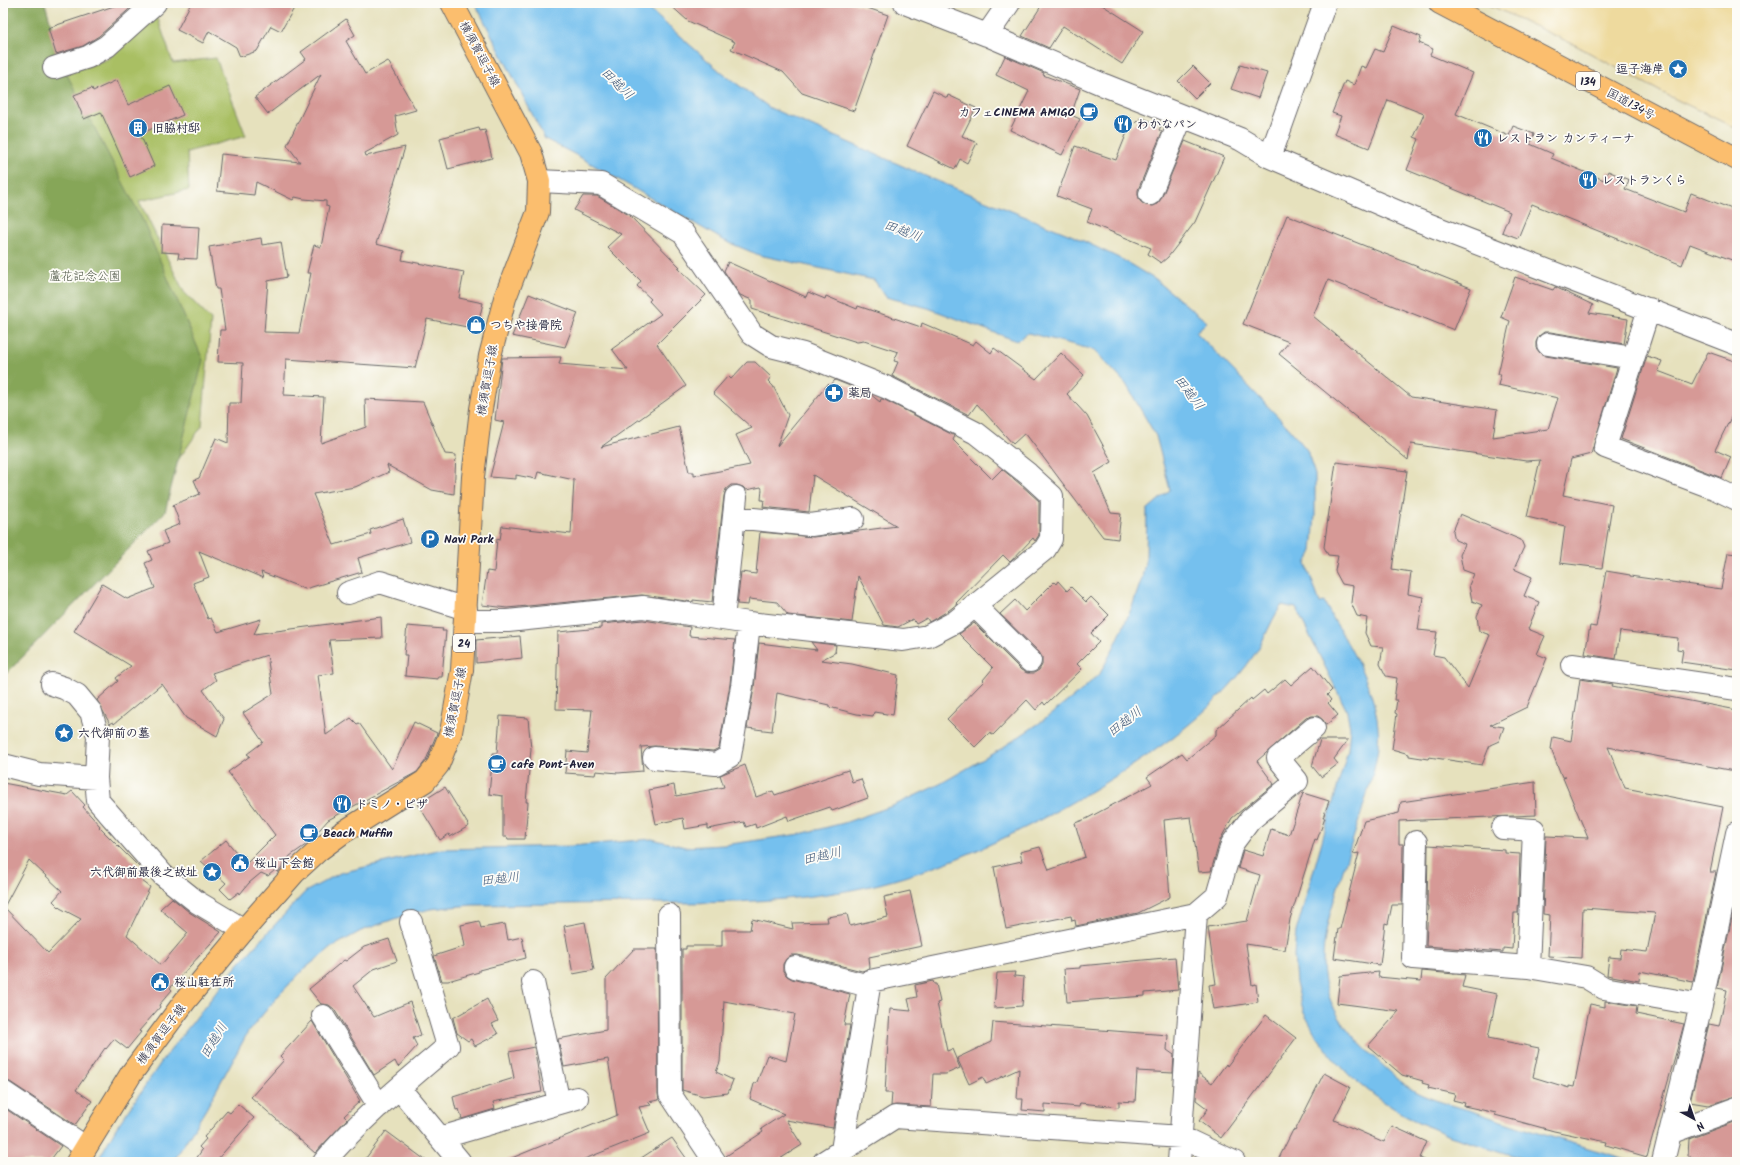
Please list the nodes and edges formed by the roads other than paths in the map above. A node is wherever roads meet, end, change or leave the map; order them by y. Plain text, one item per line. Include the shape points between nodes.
1 (155, 3) edge
2 (452, 3) edge
3 (904, 3) edge
4 (1009, 3) edge
5 (1325, 3) edge
6 (1440, 3) edge
7 (987, 35) junction
8 (54, 68) dead end
9 (1182, 116) junction
10 (1270, 157) junction
11 (1737, 159) edge
12 (539, 181) junction
13 (1150, 194) dead end
14 (1649, 309) junction
15 (1548, 344) dead end
16 (1737, 344) edge
17 (1633, 358) junction
18 (1737, 499) edge
19 (853, 520) dead end
20 (348, 592) dead end
21 (975, 606) junction
22 (465, 615) junction
23 (723, 619) junction
24 (749, 623) junction
25 (1030, 661) dead end
26 (1572, 665) dead end
27 (52, 684) dead end
28 (1737, 689) edge
29 (1314, 728) dead end
30 (654, 758) dead end
31 (3, 765) edge
32 (96, 778) junction
33 (1503, 828) dead end
34 (1737, 833) edge
35 (1416, 842) dead end
36 (669, 914) dead end
37 (1196, 914) junction
38 (411, 922) dead end
39 (244, 930) junction
40 (795, 967) dead end
41 (1528, 967) junction
42 (533, 982) dead end
43 (869, 986) junction
44 (1701, 1005) junction
45 (323, 1016) dead end
46 (399, 1088) junction
47 (3, 1092) edge
48 (379, 1106) junction
49 (1737, 1108) edge
50 (1672, 1132) junction
51 (1181, 1137) junction
52 (440, 1138) junction
53 (842, 1150) junction
54 (81, 1154) edge
55 (324, 1162) edge
56 (460, 1162) edge
57 (715, 1162) edge
58 (824, 1162) edge
59 (1179, 1162) edge
60 (1234, 1162) edge
61 (1663, 1162) edge

1 - 8 street via 107,46 88,57
2 - 12 main road, 横須賀逗子線 / 24 via 531,153
3 - 7 street
4 - 7 street
5 - 10 street
6 - 11 main road, 国道134号 / 134
7 - 9 street
9 - 10 street via 1240,139
9 - 13 street
10 - 14 street via 1417,220
12 - 21 street via 601,184 683,233 752,334 771,346 803,354 888,388 976,433 1052,496 1051,539 1045,549
12 - 22 main road, 横須賀逗子線 / 24 via 538,212 505,298 490,356 473,477
14 - 16 street
14 - 17 street
15 - 17 street
17 - 18 street via 1605,447
19 - 23 street via 811,525 735,507
20 - 22 street via 380,582
21 - 24 street via 956,622 928,636 903,640
21 - 25 street
22 - 23 street via 508,622 643,607
22 - 39 main road, 横須賀逗子線 / 24 via 462,670 451,732 438,765 425,781 319,850 294,873
23 - 24 street
24 - 30 street via 730,756 716,764
26 - 28 street
27 - 32 street via 77,695 91,712 98,736
29 - 37 street via 1278,758 1297,781 1250,820 1232,844 1217,896
31 - 32 street via 39,774
32 - 39 street via 98,801 163,876 197,902
33 - 41 street via 1534,830
34 - 44 street
35 - 41 street via 1413,958
36 - 57 street via 670,1094
37 - 43 street via 870,981
37 - 51 street
38 - 46 street via 448,1046
39 - 54 main road, 横須賀逗子線 / 24 via 185,1001 131,1074
40 - 43 street
41 - 44 street via 1586,977 1604,988
42 - 52 street via 568,1101
43 - 53 street
44 - 50 street
45 - 48 street
46 - 48 street
46 - 52 street
47 - 54 street
48 - 55 street via 341,1141
49 - 50 street
50 - 61 street
51 - 53 street via 895,1117
51 - 59 street
51 - 60 street
52 - 56 street
53 - 58 street

